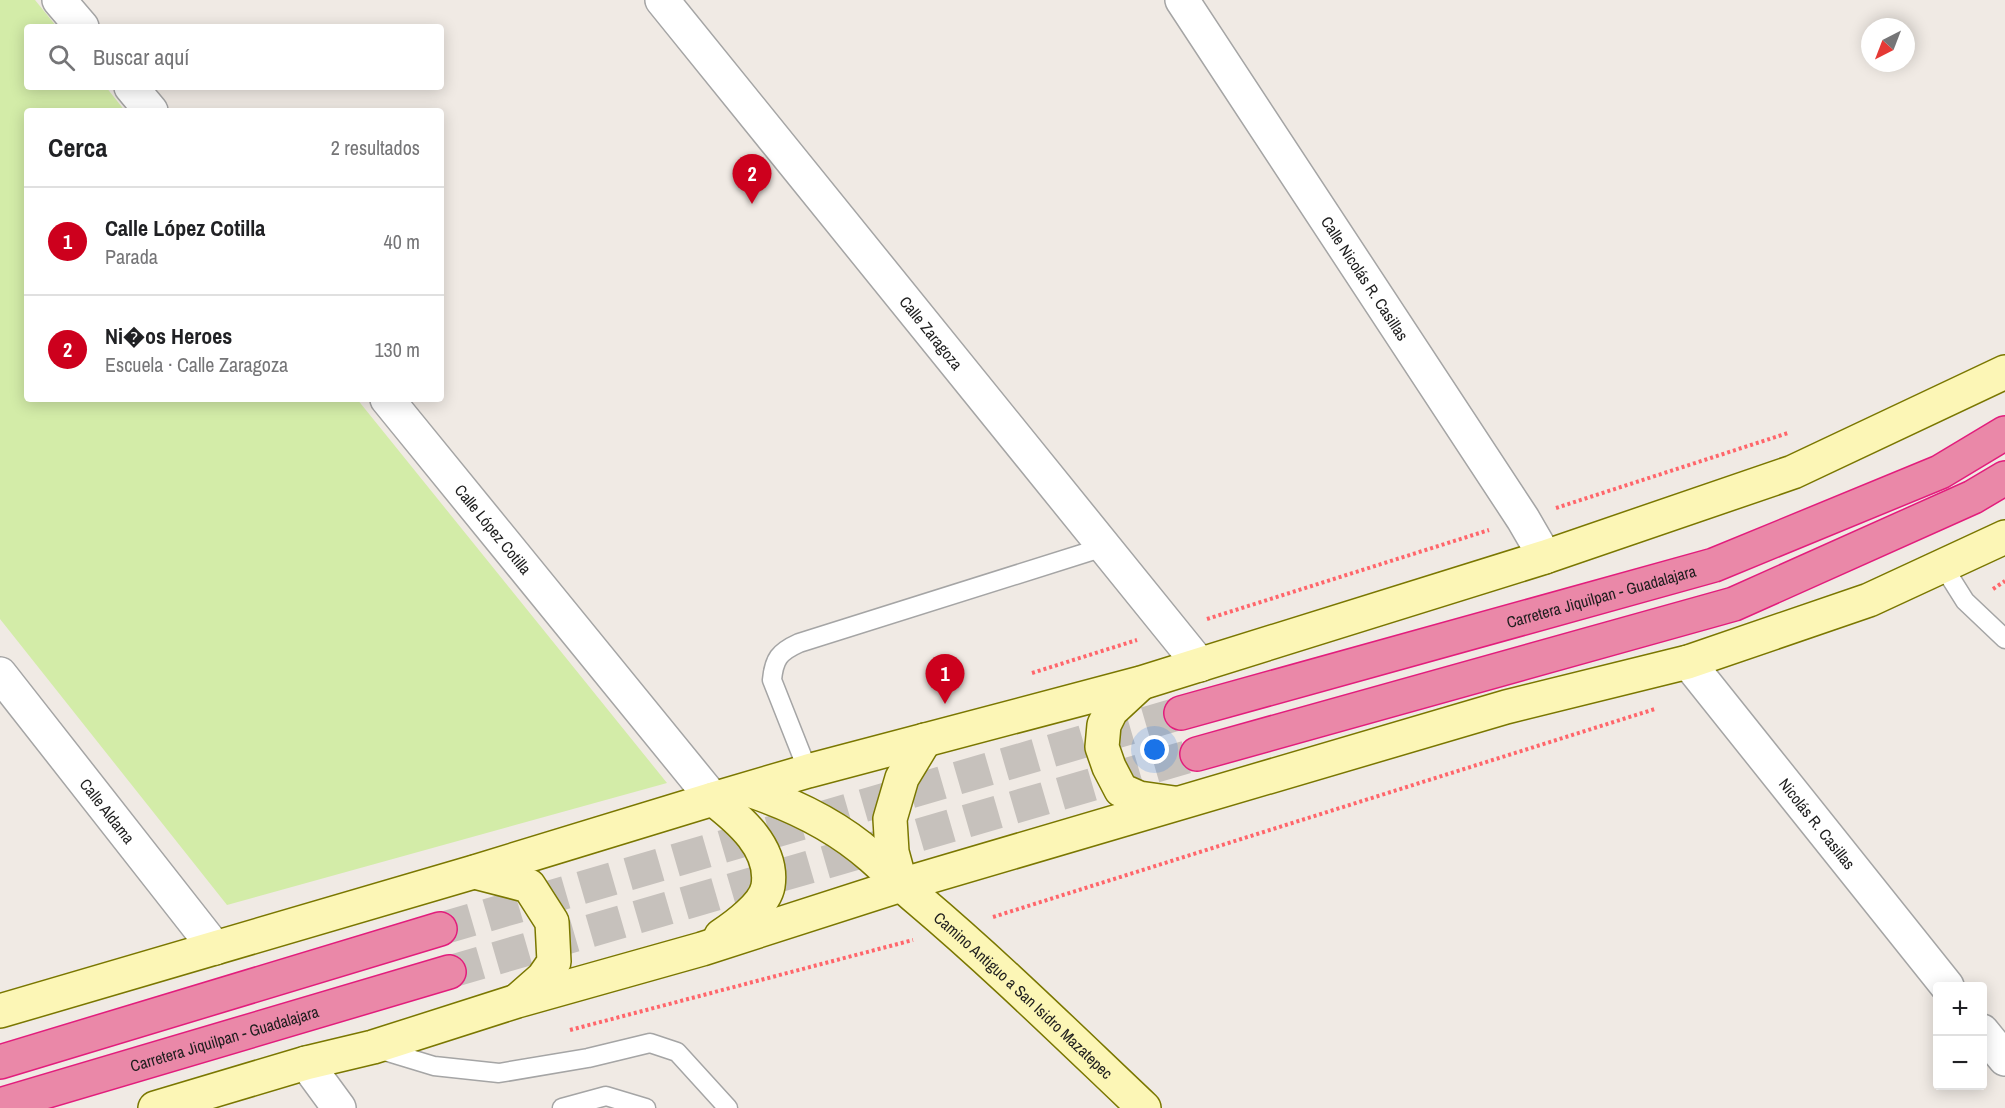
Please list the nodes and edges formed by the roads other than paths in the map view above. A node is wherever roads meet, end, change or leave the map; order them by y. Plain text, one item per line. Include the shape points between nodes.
1 (59, 0) edge
2 (662, 0) edge
3 (1182, 0) edge
4 (79, 24) edge
5 (133, 90) edge
6 (148, 108) edge
7 (2005, 372) edge
8 (389, 402) edge
9 (2005, 433) edge
10 (2005, 478) edge
11 (2005, 537) edge
12 (1104, 547) junction
13 (1545, 557) junction
14 (1943, 566) junction
15 (2005, 639) edge
16 (1688, 662) junction
17 (1200, 665) junction
18 (0, 674) edge
19 (1141, 683) junction
20 (1181, 713) tunnel mouth
21 (926, 740) junction
22 (1197, 754) tunnel mouth
23 (808, 771) junction
24 (749, 790) junction
25 (713, 799) junction
26 (1179, 803) junction
27 (474, 872) junction
28 (901, 885) junction
29 (440, 929) tunnel mouth
30 (215, 948) junction
31 (702, 949) junction
32 (450, 972) tunnel mouth
33 (1943, 982) edge
34 (517, 1001) junction
35 (0, 1011) edge
36 (1987, 1036) edge
37 (373, 1047) junction
38 (2005, 1059) edge
39 (0, 1062) edge
40 (306, 1063) junction
41 (202, 1102) edge
42 (0, 1105) edge
43 (155, 1108) edge
44 (339, 1108) edge
45 (562, 1108) edge
46 (646, 1108) edge
47 (728, 1108) edge
48 (1144, 1108) edge

1 - 4 street
2 - 12 street, Calle Zaragoza
3 - 13 street, Calle Nicolás R. Casillas
5 - 6 street
7 - 13 street via 1793,472
8 - 25 street, Calle López Cotilla
9 - 20 highway, Carretera Jiquilpan - Guadalajara via 1940,472 1714,565
10 - 22 highway via 1972,497 1734,604
11 - 14 street
12 - 17 street, Calle Zaragoza
12 - 23 lane via 784,650 773,664 771,680
13 - 17 street
14 - 15 lane via 1965,601
14 - 16 street via 1869,600
16 - 26 street via 1506,706
16 - 33 street, Nicolás R. Casillas
17 - 19 street
18 - 30 street, Calle Aldama
19 - 21 street
19 - 26 street via 1111,711 1104,724 1102,747 1121,790 1139,798
21 - 23 street
21 - 28 street via 902,778 890,819 892,852
23 - 24 street
24 - 25 street
24 - 28 street, Camino Antiguo a San Isidro Mazatepec via 788,803 827,824 872,857
25 - 27 street
25 - 31 street via 747,828 760,848 768,867 768,887 758,905 735,927
26 - 28 street
27 - 30 street
27 - 34 street via 529,886 552,922 554,962 543,978
28 - 31 street
28 - 48 street, Camino Antiguo a San Isidro Mazatepec via 954,929
29 - 39 highway
30 - 35 street
31 - 34 street
32 - 42 highway, Carretera Jiquilpan - Guadalajara
34 - 37 street
36 - 38 street
37 - 40 street
37 - 47 lane via 434,1066 499,1073 650,1043 677,1052
40 - 41 street
40 - 44 street
41 - 43 street
45 - 46 lane via 606,1096

